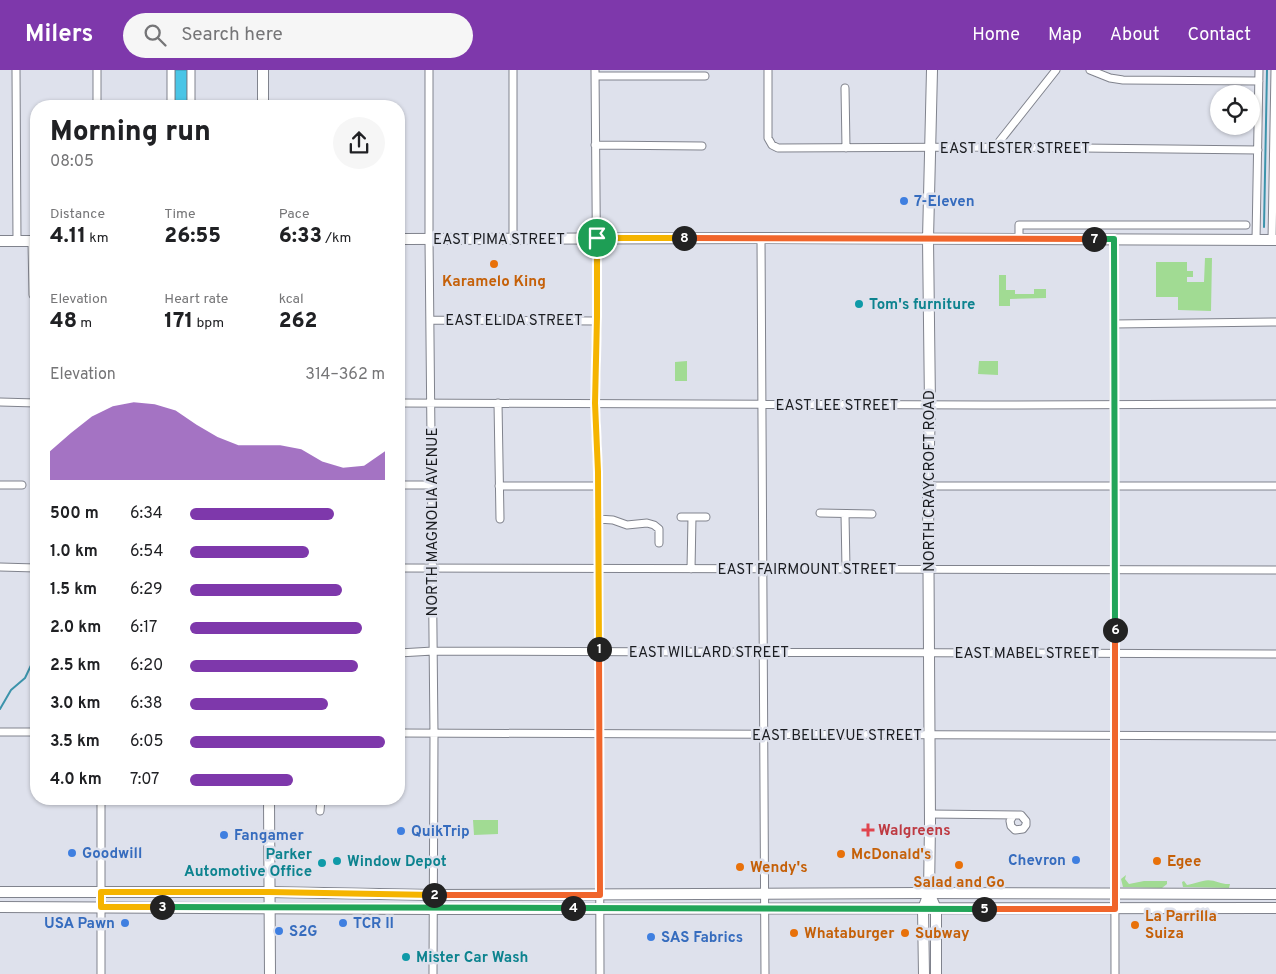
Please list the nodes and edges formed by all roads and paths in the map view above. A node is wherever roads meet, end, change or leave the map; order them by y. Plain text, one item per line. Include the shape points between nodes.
1 (16, 70) edge
2 (97, 70) edge
3 (171, 70) edge
4 (190, 70) edge
5 (263, 70) edge
6 (429, 70) edge
7 (513, 70) edge
8 (768, 70) edge
9 (932, 70) edge
10 (1056, 70) edge
11 (1090, 70) edge
12 (1259, 70) edge
13 (595, 73) edge
14 (1275, 75) edge
15 (705, 76) dead end
16 (1259, 81) junction
17 (845, 88) dead end
18 (97, 100) edge
19 (171, 100) edge
20 (191, 100) edge
21 (263, 100) edge
22 (596, 145) junction
23 (702, 146) dead end
24 (995, 147) junction
25 (846, 148) junction
26 (931, 148) junction
27 (1258, 150) junction
28 (1237, 225) junction
29 (1246, 225) dead end
30 (597, 238) junction
31 (761, 238) junction
32 (405, 239) edge
33 (429, 239) junction
34 (513, 239) junction
35 (928, 239) junction
36 (1019, 239) junction
37 (1114, 239) junction
38 (1237, 240) junction
39 (1256, 240) junction
40 (1274, 240) edge
41 (0, 241) edge
42 (17, 241) junction
43 (30, 241) edge
44 (430, 320) junction
45 (597, 321) junction
46 (1276, 322) edge
47 (1114, 324) junction
48 (0, 402) edge
49 (30, 403) edge
50 (405, 403) edge
51 (432, 403) junction
52 (498, 403) junction
53 (595, 403) junction
54 (761, 404) junction
55 (1115, 404) junction
56 (1276, 404) edge
57 (930, 405) junction
58 (0, 485) edge
59 (22, 485) dead end
60 (405, 485) edge
61 (432, 485) junction
62 (499, 486) junction
63 (597, 486) junction
64 (928, 486) junction
65 (1115, 486) junction
66 (1276, 486) edge
67 (820, 513) dead end
68 (845, 514) junction
69 (872, 514) dead end
70 (681, 517) dead end
71 (692, 517) junction
72 (706, 517) dead end
73 (500, 519) dead end
74 (598, 519) junction
75 (659, 543) dead end
76 (0, 568) edge
77 (30, 568) edge
78 (405, 568) edge
79 (433, 568) junction
80 (691, 569) junction
81 (763, 569) junction
82 (846, 569) junction
83 (598, 570) junction
84 (929, 570) junction
85 (1115, 570) junction
86 (1276, 570) edge
87 (433, 651) junction
88 (599, 651) junction
89 (405, 652) edge
90 (762, 652) junction
91 (928, 652) junction
92 (1114, 653) junction
93 (1276, 654) edge
94 (0, 732) edge
95 (30, 732) edge
96 (405, 734) edge
97 (434, 734) junction
98 (599, 735) junction
99 (763, 735) junction
100 (929, 735) junction
101 (1115, 735) junction
102 (1276, 736) edge
103 (101, 805) edge
104 (269, 805) edge
105 (320, 805) edge
106 (320, 811) dead end
107 (929, 814) junction
108 (1013, 816) dead end
109 (0, 892) edge
110 (101, 892) junction
111 (269, 892) junction
112 (929, 893) junction
113 (1115, 893) junction
114 (764, 894) junction
115 (1276, 894) edge
116 (434, 895) junction
117 (600, 895) junction
118 (0, 907) edge
119 (101, 907) junction
120 (269, 907) junction
121 (764, 907) junction
122 (600, 908) junction
123 (923, 908) junction
124 (1276, 908) edge
125 (434, 909) junction
126 (936, 909) junction
127 (1115, 909) junction
128 (101, 974) edge
129 (270, 974) edge
130 (433, 974) edge
131 (600, 974) edge
132 (764, 974) edge
133 (924, 974) edge
134 (936, 974) edge
135 (1115, 974) edge

1 - 42 street
2 - 18 street
3 - 19 street
4 - 20 street
5 - 21 main road
6 - 33 street, NORTH MAGNOLIA AVENUE
7 - 34 street
8 - 25 street, EAST LESTER STREET via 768,138 771,147
9 - 26 main road, NORTH CRAYCROFT ROAD
10 - 24 street
11 - 16 street via 1123,80
12 - 16 street
13 - 15 street
13 - 22 street
14 - 40 street
16 - 27 street
17 - 25 street
22 - 23 street
22 - 30 street
24 - 26 street, EAST LESTER STREET
24 - 27 street, EAST LESTER STREET
25 - 26 street, EAST LESTER STREET
26 - 35 main road, NORTH CRAYCROFT ROAD
27 - 39 street
28 - 29 street
28 - 36 street via 1019,225
28 - 38 street
30 - 31 main road, EAST PIMA STREET
30 - 34 main road, EAST PIMA STREET
30 - 45 street
31 - 35 main road, EAST PIMA STREET
31 - 54 street
32 - 33 main road, EAST PIMA STREET
33 - 34 main road, EAST PIMA STREET
33 - 44 street, NORTH MAGNOLIA AVENUE
35 - 36 main road, EAST PIMA STREET
35 - 57 main road, NORTH CRAYCROFT ROAD
36 - 37 main road, EAST PIMA STREET
37 - 38 main road, EAST PIMA STREET
37 - 47 street
38 - 39 main road, EAST PIMA STREET
39 - 40 main road, EAST PIMA STREET
41 - 42 main road
42 - 43 main road
44 - 45 street, EAST ELIDA STREET
44 - 51 street, NORTH MAGNOLIA AVENUE
45 - 53 street
46 - 47 street
47 - 55 street
48 - 49 street
50 - 51 street, EAST LEE STREET
51 - 52 street, EAST LEE STREET
51 - 61 street, NORTH MAGNOLIA AVENUE
52 - 53 street, EAST LEE STREET
52 - 62 street
53 - 54 street, EAST LEE STREET
53 - 63 street
54 - 57 street, EAST LEE STREET
54 - 81 street
55 - 56 street, EAST LEE STREET
55 - 57 street, EAST LEE STREET
55 - 65 street
57 - 64 main road, NORTH CRAYCROFT ROAD
58 - 59 street
60 - 61 street
61 - 79 street, NORTH MAGNOLIA AVENUE
62 - 63 street
62 - 73 street
63 - 74 street
64 - 65 street
64 - 84 main road, NORTH CRAYCROFT ROAD
65 - 66 street
65 - 85 street
67 - 68 street
68 - 69 street
68 - 82 street
70 - 71 street
71 - 72 street
71 - 80 street
74 - 75 street via 627,525 654,525 659,529
74 - 83 street
76 - 77 street
78 - 79 street, EAST FAIRMOUNT STREET
79 - 83 street, EAST FAIRMOUNT STREET
79 - 87 street, NORTH MAGNOLIA AVENUE
80 - 81 street, EAST FAIRMOUNT STREET
80 - 83 street, EAST FAIRMOUNT STREET
81 - 82 street, EAST FAIRMOUNT STREET
81 - 90 street
82 - 84 street, EAST FAIRMOUNT STREET
83 - 88 street
84 - 85 street, EAST FAIRMOUNT STREET
84 - 91 main road, NORTH CRAYCROFT ROAD
85 - 86 street, EAST FAIRMOUNT STREET
85 - 92 street
87 - 88 street, EAST WILLARD STREET
87 - 89 street, EAST WILLARD STREET
87 - 97 street, NORTH MAGNOLIA AVENUE
88 - 90 street, EAST WILLARD STREET
88 - 98 street
90 - 91 street, EAST WILLARD STREET
90 - 99 street
91 - 92 street, EAST MABEL STREET
91 - 100 main road, NORTH CRAYCROFT ROAD
92 - 93 street, EAST MABEL STREET
92 - 101 street
94 - 95 street
96 - 97 street, EAST BELLEVUE STREET
97 - 98 street, EAST BELLEVUE STREET
97 - 116 street, NORTH MAGNOLIA AVENUE
98 - 99 street, EAST BELLEVUE STREET
98 - 117 street
99 - 100 street, EAST BELLEVUE STREET
99 - 114 street
100 - 101 street, EAST BELLEVUE STREET
100 - 107 main road, NORTH CRAYCROFT ROAD
101 - 102 street, EAST BELLEVUE STREET
101 - 113 street
103 - 110 street
104 - 111 main road
105 - 106 street
107 - 108 street
107 - 112 main road, NORTH CRAYCROFT ROAD
109 - 110 main road
110 - 111 main road
110 - 119 street
111 - 116 main road
111 - 120 main road
112 - 113 main road
112 - 114 main road
112 - 123 main road, NORTH CRAYCROFT ROAD
112 - 126 main road, NORTH CRAYCROFT ROAD
113 - 115 main road
113 - 127 street
114 - 117 main road
114 - 121 street
116 - 117 main road
116 - 125 street, NORTH MAGNOLIA AVENUE
117 - 122 street
118 - 119 main road
119 - 120 main road
119 - 128 street
120 - 125 main road
120 - 129 main road
121 - 122 main road
121 - 123 main road
121 - 132 street
122 - 125 main road
122 - 131 street
123 - 126 main road
123 - 133 main road, NORTH CRAYCROFT ROAD
124 - 127 main road
125 - 130 street, NORTH MAGNOLIA AVENUE
126 - 127 main road
126 - 134 main road, NORTH CRAYCROFT ROAD
127 - 135 street

